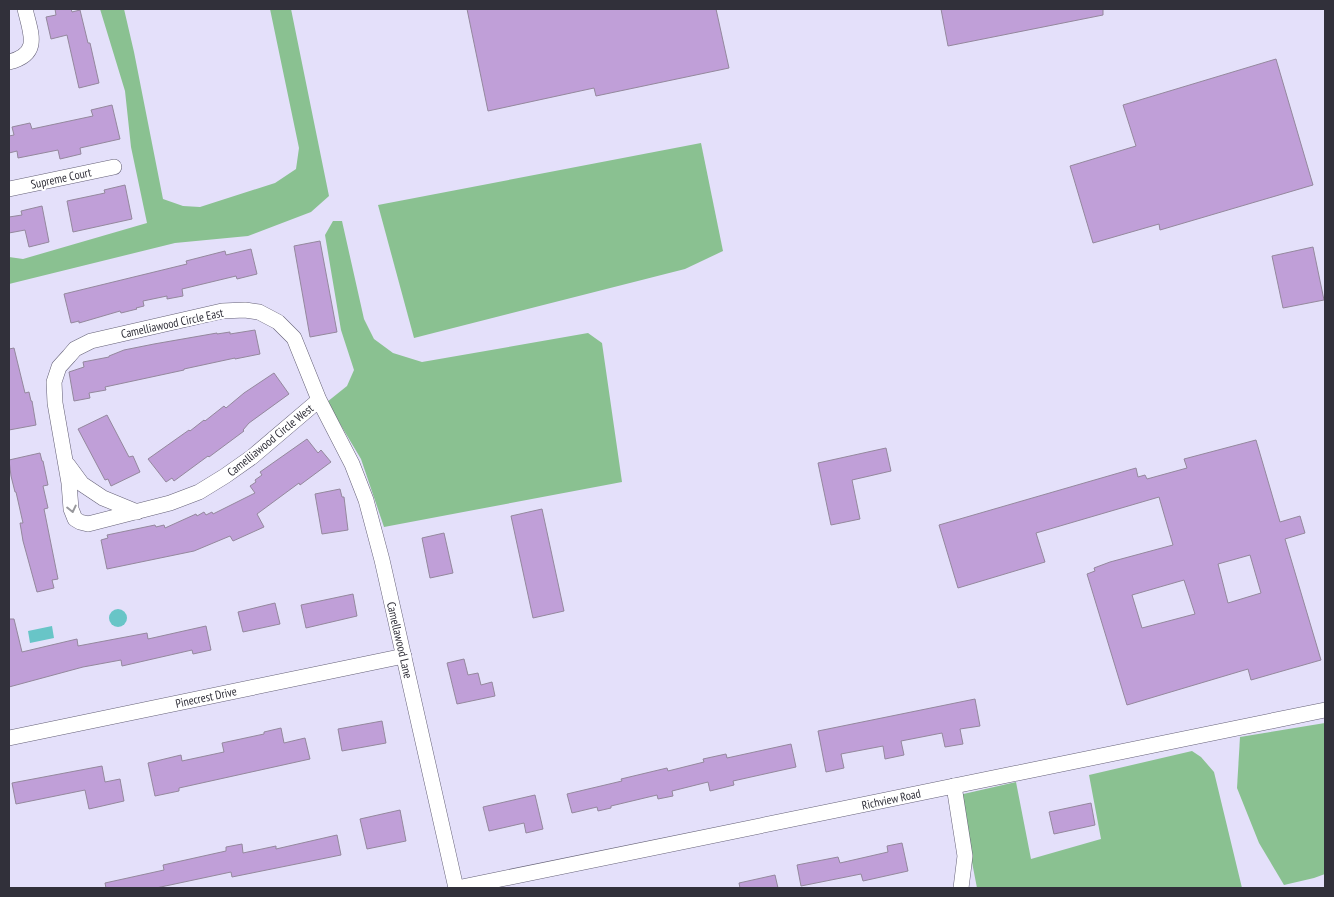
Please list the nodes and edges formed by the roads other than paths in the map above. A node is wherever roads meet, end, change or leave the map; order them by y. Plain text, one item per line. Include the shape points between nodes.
1 (25, 9) edge
2 (9, 62) edge
3 (114, 167) dead end
4 (9, 189) edge
5 (69, 356) joint
6 (319, 400) junction
7 (65, 461) junction
8 (137, 512) junction
9 (404, 656) junction
10 (1325, 710) edge
11 (9, 738) edge
12 (954, 786) junction
13 (456, 888) edge
14 (961, 888) edge

1 - 2 street via 31,42 29,52 22,59
3 - 4 street, Supreme Court
5 - 6 street, Camelliawood Circle East via 75,349 111,336 222,311 259,312 278,322 294,338
5 - 7 street, Camelliawood Circle West via 59,368 54,382 54,403
6 - 8 street, Camelliawood Circle West via 226,476 199,492
6 - 9 street, Camellawood Lane via 352,464 366,500
7 - 8 street, Camelliawood Circle West via 82,484 103,498
7 -> 8 street, Camelliawood Circle West via 75,519 88,524
9 - 11 street, Pinecrest Drive
9 - 13 street, Camellawood Lane
10 - 12 street, Richview Road
12 - 13 street, Richview Road
12 - 14 street via 965,856

